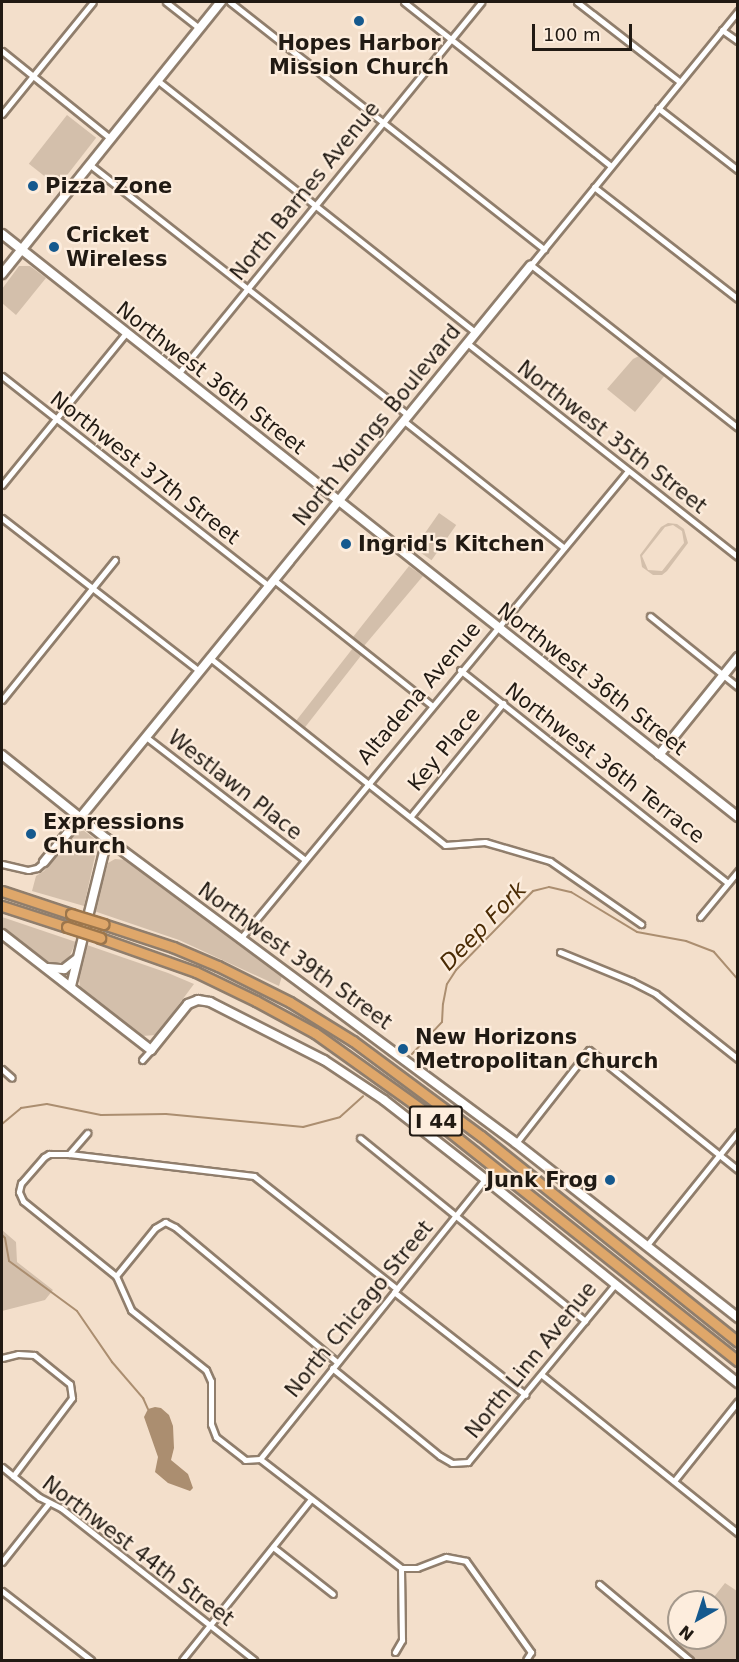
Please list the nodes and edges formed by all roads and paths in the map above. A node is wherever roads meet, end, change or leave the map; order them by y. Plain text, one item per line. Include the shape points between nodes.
1 (93, 2) edge
2 (166, 2) edge
3 (221, 2) edge
4 (230, 2) edge
5 (404, 2) edge
6 (481, 2) edge
7 (577, 2) edge
8 (738, 11) edge
9 (199, 28) junction
10 (722, 30) junction
11 (450, 39) junction
12 (738, 41) edge
13 (2, 51) edge
14 (33, 76) junction
15 (157, 80) junction
16 (680, 82) junction
17 (658, 108) junction
18 (2, 114) edge
19 (382, 122) junction
20 (110, 138) junction
21 (89, 164) junction
22 (611, 166) junction
23 (738, 170) edge
24 (594, 187) junction
25 (315, 206) junction
26 (2, 234) edge
27 (544, 249) junction
28 (21, 250) junction
29 (531, 265) junction
30 (2, 274) edge
31 (247, 288) junction
32 (738, 299) edge
33 (126, 333) junction
34 (476, 333) junction
35 (467, 343) junction
36 (178, 374) junction
37 (2, 376) edge
38 (55, 418) junction
39 (406, 418) junction
40 (738, 428) edge
41 (628, 471) junction
42 (2, 485) edge
43 (339, 501) junction
44 (2, 518) edge
45 (564, 548) junction
46 (738, 557) edge
47 (115, 560) dead end
48 (271, 583) junction
49 (92, 589) junction
50 (650, 616) dead end
51 (498, 627) junction
52 (738, 657) edge
53 (210, 658) junction
54 (460, 669) junction
55 (199, 671) junction
56 (723, 675) junction
57 (738, 687) edge
58 (2, 700) edge
59 (503, 703) junction
60 (431, 705) junction
61 (146, 737) junction
62 (2, 755) edge
63 (659, 755) junction
64 (367, 783) junction
65 (411, 816) junction
66 (738, 817) edge
67 (79, 818) junction
68 (107, 839) junction
69 (304, 859) junction
70 (44, 862) joint
71 (2, 864) edge
72 (738, 871) edge
73 (728, 883) junction
74 (2, 891) edge
75 (2, 906) edge
76 (700, 917) dead end
77 (641, 924) dead end
78 (2, 934) edge
79 (240, 939) junction
80 (560, 952) dead end
81 (78, 958) junction
82 (48, 968) junction
83 (71, 986) junction
84 (150, 1050) junction
85 (738, 1059) edge
86 (142, 1060) dead end
87 (2, 1070) edge
88 (12, 1078) dead end
89 (738, 1132) edge
90 (87, 1133) dead end
91 (360, 1138) dead end
92 (516, 1143) junction
93 (69, 1154) junction
94 (719, 1155) junction
95 (738, 1170) edge
96 (485, 1179) junction
97 (456, 1215) junction
98 (647, 1245) junction
99 (116, 1276) junction
100 (616, 1283) junction
101 (395, 1291) junction
102 (738, 1318) edge
103 (585, 1322) junction
104 (738, 1342) edge
105 (2, 1359) edge
106 (738, 1361) edge
107 (337, 1362) junction
108 (332, 1368) junction
109 (542, 1375) junction
110 (738, 1383) edge
111 (526, 1395) junction
112 (738, 1401) edge
113 (260, 1459) junction
114 (2, 1467) edge
115 (13, 1476) junction
116 (674, 1481) junction
117 (311, 1499) junction
118 (49, 1503) junction
119 (738, 1533) edge
120 (273, 1546) junction
121 (2, 1562) edge
122 (401, 1568) junction
123 (599, 1584) dead end
124 (2, 1591) edge
125 (333, 1594) dead end
126 (210, 1625) junction
127 (395, 1652) dead end
128 (91, 1660) edge
129 (182, 1660) edge
130 (254, 1660) edge
131 (526, 1660) edge
132 (690, 1660) edge

1 - 14 street
2 - 9 street
3 - 9 main road
4 - 19 street
5 - 11 street
6 - 11 street, North Barnes Avenue
7 - 16 street
8 - 10 street, North Youngs Boulevard
9 - 15 main road
10 - 12 street
10 - 16 street, North Youngs Boulevard
11 - 19 street, North Barnes Avenue
11 - 22 street
13 - 14 street
14 - 18 street
14 - 20 street
15 - 20 main road
15 - 25 street
16 - 17 street, North Youngs Boulevard
17 - 22 street, North Youngs Boulevard
17 - 23 street
19 - 25 street, North Barnes Avenue
19 - 27 street
20 - 21 main road
21 - 28 main road
21 - 31 street
22 - 24 street, North Youngs Boulevard
24 - 27 street, North Youngs Boulevard
24 - 32 street
25 - 31 street, North Barnes Avenue
25 - 34 street
26 - 28 main road, Northwest 36th Street
27 - 29 street, North Youngs Boulevard
28 - 30 main road
28 - 33 main road, Northwest 36th Street
29 - 34 main road, North Youngs Boulevard
29 - 40 street
31 - 36 street, North Barnes Avenue
31 - 39 street
33 - 36 main road, Northwest 36th Street
33 - 38 street
34 - 35 main road, North Youngs Boulevard
35 - 39 main road, North Youngs Boulevard
35 - 41 street, Northwest 35th Street
36 - 43 main road, Northwest 36th Street
37 - 38 street, Northwest 37th Street
38 - 42 street
38 - 48 street, Northwest 37th Street
39 - 43 main road, North Youngs Boulevard
39 - 45 street
41 - 45 street, Altadena Avenue
41 - 46 street, Northwest 35th Street
43 - 48 main road, North Youngs Boulevard
43 - 51 main road, Northwest 36th Street
44 - 49 street
45 - 51 street, Altadena Avenue
47 - 49 street
48 - 53 main road, North Youngs Boulevard
48 - 60 street, Northwest 37th Street
49 - 55 street
49 - 58 street
50 - 56 street
51 - 54 street, Altadena Avenue
51 - 63 main road, Northwest 36th Street
52 - 56 main road
53 - 55 main road, North Youngs Boulevard
53 - 64 street
54 - 59 street, Northwest 36th Terrace
54 - 60 street, Altadena Avenue
55 - 61 main road, North Youngs Boulevard
56 - 57 street
56 - 63 main road
59 - 65 street, Key Place
59 - 73 street, Northwest 36th Terrace
60 - 64 street, Altadena Avenue
61 - 67 main road, North Youngs Boulevard
61 - 69 street, Westlawn Place
62 - 67 main road, Northwest 39th Street
63 - 66 main road, Northwest 36th Street
64 - 65 street
64 - 69 street, Altadena Avenue
65 - 77 street via 445,845 485,842 550,861
67 - 68 main road, Northwest 39th Street
67 - 70 main road, North Youngs Boulevard
68 - 79 main road, Northwest 39th Street
68 - 81 main road
69 - 79 street, Altadena Avenue
70 - 71 street via 28,870
72 - 73 street
73 - 76 street
74 - 104 highway, I 44, bridge via 172,947 290,1002 352,1041 481,1136
75 - 106 highway, I 44, bridge via 196,972 315,1033 422,1109
78 - 82 main road
79 - 92 main road, Northwest 39th Street
80 - 85 street via 656,994
81 - 82 main road via 64,969
81 - 83 main road
82 - 83 main road
83 - 84 main road
84 - 86 street
84 - 96 main road via 188,1004 195,1000 210,1002 330,1063
87 - 88 street
89 - 94 street
90 - 93 street
91 - 97 street
92 - 94 street via 589,1050
92 - 98 main road, Northwest 39th Street
93 - 99 street via 44,1157 21,1184 19,1192 23,1201
93 - 101 street via 254,1176
94 - 95 street
94 - 98 street
96 - 97 street, North Chicago Street
96 - 100 main road
97 - 101 street, North Chicago Street
97 - 103 street
98 - 102 main road, Northwest 39th Street
99 - 107 street via 155,1228 165,1222
99 - 113 street via 131,1310 206,1370 211,1382 211,1424 216,1437 245,1460
100 - 103 street, North Linn Avenue
100 - 110 main road
101 - 107 street, North Chicago Street
101 - 111 street
103 - 109 street, North Linn Avenue
105 - 115 street via 34,1355 70,1384 72,1398
107 - 108 street, North Chicago Street
108 - 111 street, North Linn Avenue via 452,1463 468,1462
108 - 113 street, North Chicago Street
109 - 111 street, North Linn Avenue
109 - 116 street
112 - 116 street
113 - 117 street
114 - 115 street, Northwest 44th Street
115 - 118 street, Northwest 44th Street
116 - 119 street
117 - 120 street
117 - 122 street
118 - 121 street
118 - 126 street, Northwest 44th Street via 61,1508
120 - 125 street
120 - 126 street
122 - 127 street via 402,1640
122 - 131 street via 417,1568 446,1557 466,1561 531,1652
123 - 132 street
124 - 128 street
126 - 129 street
126 - 130 street, Northwest 44th Street

